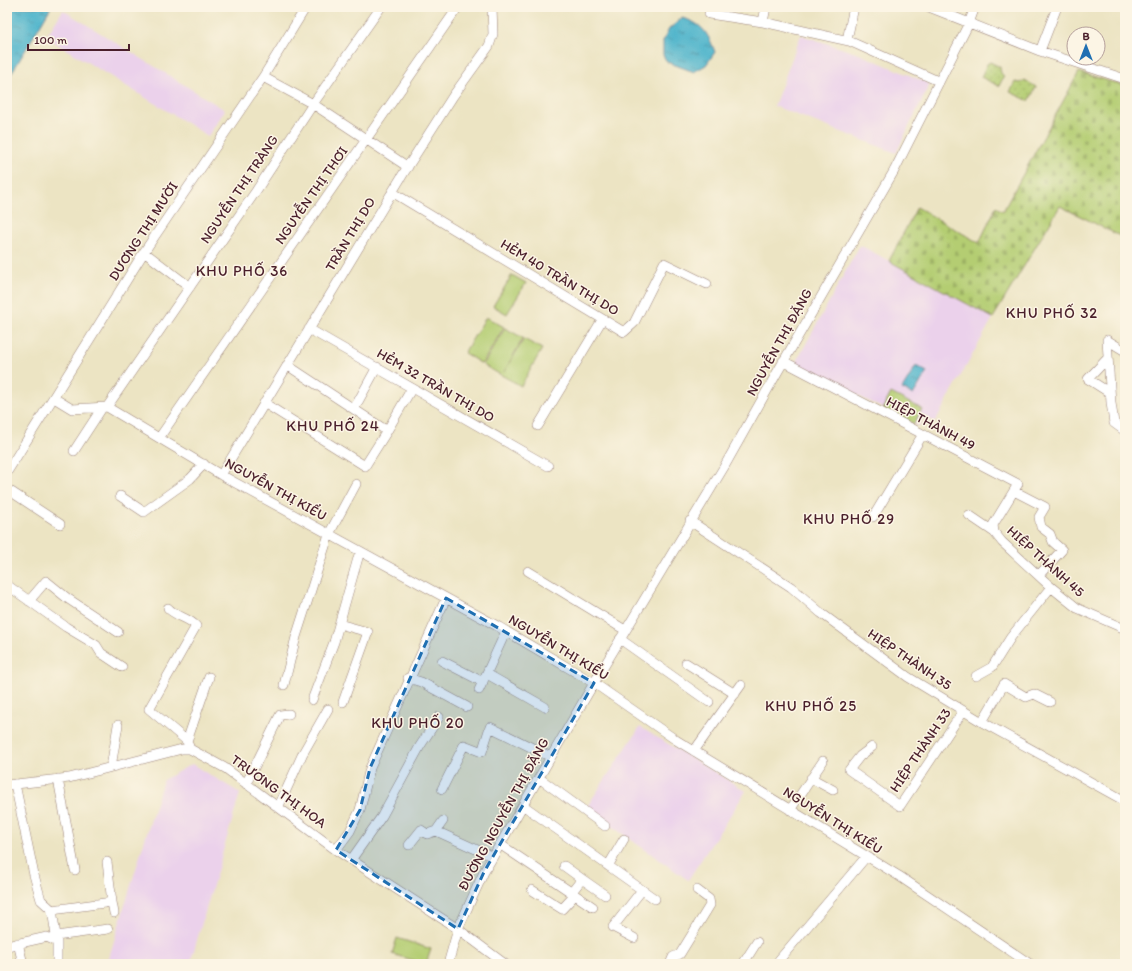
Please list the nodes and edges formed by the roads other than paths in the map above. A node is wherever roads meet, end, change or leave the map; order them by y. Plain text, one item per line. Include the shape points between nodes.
1 (306, 7) edge
2 (381, 7) edge
3 (458, 7) edge
4 (492, 7) edge
5 (711, 7) edge
6 (766, 7) edge
7 (854, 7) edge
8 (930, 7) edge
9 (975, 7) edge
10 (1057, 7) edge
11 (763, 22) junction
12 (969, 23) junction
13 (847, 40) junction
14 (1040, 51) junction
15 (263, 76) junction
16 (1125, 79) edge
17 (938, 81) junction
18 (313, 104) junction
19 (366, 139) junction
20 (408, 167) junction
21 (392, 192) junction
22 (144, 252) junction
23 (708, 284) dead end
24 (190, 287) junction
25 (602, 320) junction
26 (309, 329) junction
27 (1125, 351) edge
28 (1107, 358) junction
29 (783, 361) junction
30 (287, 365) junction
31 (377, 367) junction
32 (412, 388) junction
33 (1110, 393) junction
34 (54, 398) junction
35 (264, 403) junction
36 (105, 407) junction
37 (354, 409) junction
38 (538, 426) dead end
39 (387, 431) junction
40 (1125, 431) edge
41 (923, 434) junction
42 (159, 438) junction
43 (74, 451) dead end
44 (204, 464) junction
45 (548, 466) dead end
46 (7, 472) edge
47 (221, 474) junction
48 (356, 484) dead end
49 (7, 489) edge
50 (1014, 490) junction
51 (120, 496) dead end
52 (969, 515) dead end
53 (873, 517) dead end
54 (690, 521) junction
55 (60, 524) dead end
56 (994, 532) junction
57 (329, 534) junction
58 (360, 551) junction
59 (528, 572) dead end
60 (1039, 575) junction
61 (7, 585) edge
62 (1051, 587) junction
63 (446, 598) junction
64 (29, 601) junction
65 (168, 608) dead end
66 (339, 624) junction
67 (1125, 628) edge
68 (625, 630) junction
69 (506, 631) junction
70 (118, 632) dead end
71 (620, 639) junction
72 (442, 661) dead end
73 (686, 663) dead end
74 (122, 666) dead end
75 (976, 676) dead end
76 (209, 677) dead end
77 (408, 678) junction
78 (483, 682) junction
79 (594, 683) junction
80 (741, 685) dead end
81 (284, 686) dead end
82 (735, 694) junction
83 (312, 700) dead end
84 (343, 702) dead end
85 (709, 702) dead end
86 (1050, 702) dead end
87 (467, 707) dead end
88 (545, 707) dead end
89 (328, 709) dead end
90 (963, 711) junction
91 (289, 714) dead end
92 (439, 717) dead end
93 (982, 722) junction
94 (118, 725) dead end
95 (188, 745) junction
96 (872, 747) dead end
97 (694, 751) junction
98 (551, 757) junction
99 (823, 761) dead end
100 (111, 767) junction
101 (539, 778) junction
102 (812, 778) junction
103 (58, 779) junction
104 (246, 784) junction
105 (11, 785) edge
106 (442, 790) dead end
107 (833, 790) dead end
108 (1125, 801) edge
109 (524, 806) junction
110 (278, 808) junction
111 (790, 810) junction
112 (443, 821) dead end
113 (605, 826) dead end
114 (436, 832) junction
115 (624, 839) dead end
116 (409, 845) dead end
117 (501, 845) junction
118 (336, 850) junction
119 (493, 857) junction
120 (866, 857) junction
121 (351, 860) junction
122 (107, 862) dead end
123 (564, 866) dead end
124 (608, 866) junction
125 (75, 870) dead end
126 (582, 879) junction
127 (532, 890) dead end
128 (642, 890) junction
129 (697, 890) dead end
130 (573, 894) junction
131 (605, 894) dead end
132 (655, 900) dead end
133 (112, 902) junction
134 (593, 907) dead end
135 (52, 910) junction
136 (114, 913) dead end
137 (108, 929) dead end
138 (458, 929) junction
139 (634, 938) dead end
140 (56, 939) junction
141 (757, 942) dead end
142 (18, 943) junction
143 (7, 946) edge
144 (779, 960) dead end
145 (24, 964) edge
146 (57, 964) edge
147 (448, 964) edge
148 (505, 964) edge
149 (670, 964) edge
150 (743, 964) edge
151 (1030, 964) edge

1 - 15 street, DƯƠNG THỊ MƯỜI
2 - 18 street, NGUYỄN THỊ TRÀNG
3 - 19 street, NGUYỄN THỊ THƠI
4 - 20 street, TRẦN THỊ DO via 493,34 489,46 453,96
5 - 11 street via 709,14
6 - 11 street
7 - 13 street
8 - 12 street
9 - 12 street, NGUYỄN THỊ ĐẶNG
10 - 14 street
11 - 13 street
12 - 14 street
12 - 17 street, NGUYỄN THỊ ĐẶNG
13 - 17 street
14 - 16 street
15 - 18 street
15 - 22 street, DƯƠNG THỊ MƯỜI
17 - 29 street, NGUYỄN THỊ ĐẶNG via 894,171
18 - 19 street
18 - 24 street, NGUYỄN THỊ TRÀNG
19 - 20 street
19 - 42 street, NGUYỄN THỊ THƠI
20 - 21 street, TRẦN THỊ DO
21 - 25 street, HẺM 40 TRẦN THỊ DO
21 - 26 street, TRẦN THỊ DO
22 - 24 street
22 - 34 street, DƯƠNG THỊ MƯỜI
23 - 25 street, HẺM 40 TRẦN THỊ DO via 665,263 634,324 624,332
24 - 36 street, NGUYỄN THỊ TRÀNG
25 - 38 street
26 - 30 street, TRẦN THỊ DO
26 - 31 street, HẺM 32 TRẦN THỊ DO
27 - 28 street via 1107,340
28 - 33 street
28 - 33 street via 1088,379
29 - 41 street, HIỆP THÀNH 49
29 - 54 street, NGUYỄN THỊ ĐẶNG via 724,467
30 - 35 street, TRẦN THỊ DO
30 - 37 street
31 - 32 street, HẺM 32 TRẦN THỊ DO
31 - 37 street
32 - 39 street
32 - 45 street, HẺM 32 TRẦN THỊ DO
33 - 40 street via 1114,423
34 - 36 street via 72,409
34 - 46 street, DƯƠNG THỊ MƯỜI
35 - 39 street via 365,466
35 - 47 street, TRẦN THỊ DO
36 - 42 street, NGUYỄN THỊ KIỂU
36 - 43 street, NGUYỄN THỊ TRÀNG
37 - 39 street
41 - 50 street, HIỆP THÀNH 49 via 1018,484
41 - 53 street
42 - 44 street, NGUYỄN THỊ KIỂU
44 - 47 street, NGUYỄN THỊ KIỂU
44 - 51 street via 190,478 144,512
47 - 57 street, NGUYỄN THỊ KIỂU
48 - 57 street
49 - 55 street
50 - 56 street via 993,525
50 - 60 street via 1045,507 1039,517 1041,527 1062,550
52 - 56 street, HIỆP THÀNH 45
54 - 68 street, NGUYỄN THỊ ĐẶNG
54 - 90 street, HIỆP THÀNH 35 via 792,587 890,665
56 - 60 street, HIỆP THÀNH 45
57 - 58 street, NGUYỄN THỊ KIỂU
57 - 81 street via 296,637
58 - 63 street, NGUYỄN THỊ KIỂU
58 - 66 street
59 - 68 street
60 - 62 street, HIỆP THÀNH 45
61 - 64 street
62 - 67 street, HIỆP THÀNH 45 via 1077,608
62 - 75 street via 992,666
63 - 69 street, NGUYỄN THỊ KIỂU
63 - 77 street
64 - 70 street via 46,581
64 - 74 street via 96,645 101,653
65 - 95 street, TRƯƠNG THỊ HOA via 173,614 191,620 196,626 149,709
66 - 83 street
66 - 84 street via 368,632
68 - 71 street, NGUYỄN THỊ ĐẶNG
69 - 78 street
69 - 79 street, NGUYỄN THỊ KIỂU
71 - 79 street, NGUYỄN THỊ ĐẶNG
71 - 85 street
72 - 78 street
73 - 82 street
76 - 95 street
77 - 87 street via 421,682
77 - 118 street via 370,768 360,810 350,831
78 - 88 street
79 - 97 street, NGUYỄN THỊ KIỂU
79 - 98 street, ĐƯỜNG NGUYỄN THỊ ĐẶNG
80 - 82 street
82 - 97 street
86 - 93 street via 1034,694 1026,697 1004,684
89 - 110 street via 304,752
90 - 93 street, HIỆP THÀNH 35
90 - 96 street, HIỆP THÀNH 33 via 900,806 850,770 860,756
91 - 104 street via 280,715
92 - 121 street via 382,816
93 - 108 street, HIỆP THÀNH 35
94 - 100 street
95 - 100 street via 182,749
95 - 104 street, TRƯƠNG THỊ HOA
97 - 111 street, NGUYỄN THỊ KIỂU
98 - 101 street, ĐƯỜNG NGUYỄN THỊ ĐẶNG
98 - 106 street via 490,727 482,752 464,746
99 - 102 street
100 - 103 street
101 - 109 street, ĐƯỜNG NGUYỄN THỊ ĐẶNG
101 - 113 street
102 - 107 street
102 - 111 street
103 - 105 street
103 - 125 street
104 - 110 street, TRƯƠNG THỊ HOA
105 - 135 street via 41,900
109 - 117 street, ĐƯỜNG NGUYỄN THỊ ĐẶNG
109 - 124 street
110 - 118 street, TRƯƠNG THỊ HOA
111 - 120 street, NGUYỄN THỊ KIỂU
112 - 114 street
114 - 116 street via 427,834 422,830
114 - 119 street
115 - 124 street
117 - 119 street, ĐƯỜNG NGUYỄN THỊ ĐẶNG
117 - 130 street
118 - 121 street, TRƯƠNG THỊ HOA
119 - 138 street, ĐƯỜNG NGUYỄN THỊ ĐẶNG
120 - 144 street
120 - 151 street, NGUYỄN THỊ KIỂU via 899,876
121 - 138 street, TRƯƠNG THỊ HOA
122 - 133 street
123 - 126 street
124 - 128 street
126 - 130 street
126 - 131 street
127 - 130 street via 562,909
128 - 132 street
128 - 139 street via 613,927
129 - 149 street via 709,899 710,905 680,954 673,957
130 - 134 street
133 - 135 street
133 - 136 street
135 - 140 street
137 - 140 street
138 - 147 street, ĐƯỜNG NGUYỄN THỊ ĐẶNG
138 - 148 street, TRƯƠNG THỊ HOA
140 - 142 street via 47,937
140 - 146 street
141 - 150 street
142 - 143 street
142 - 145 street

